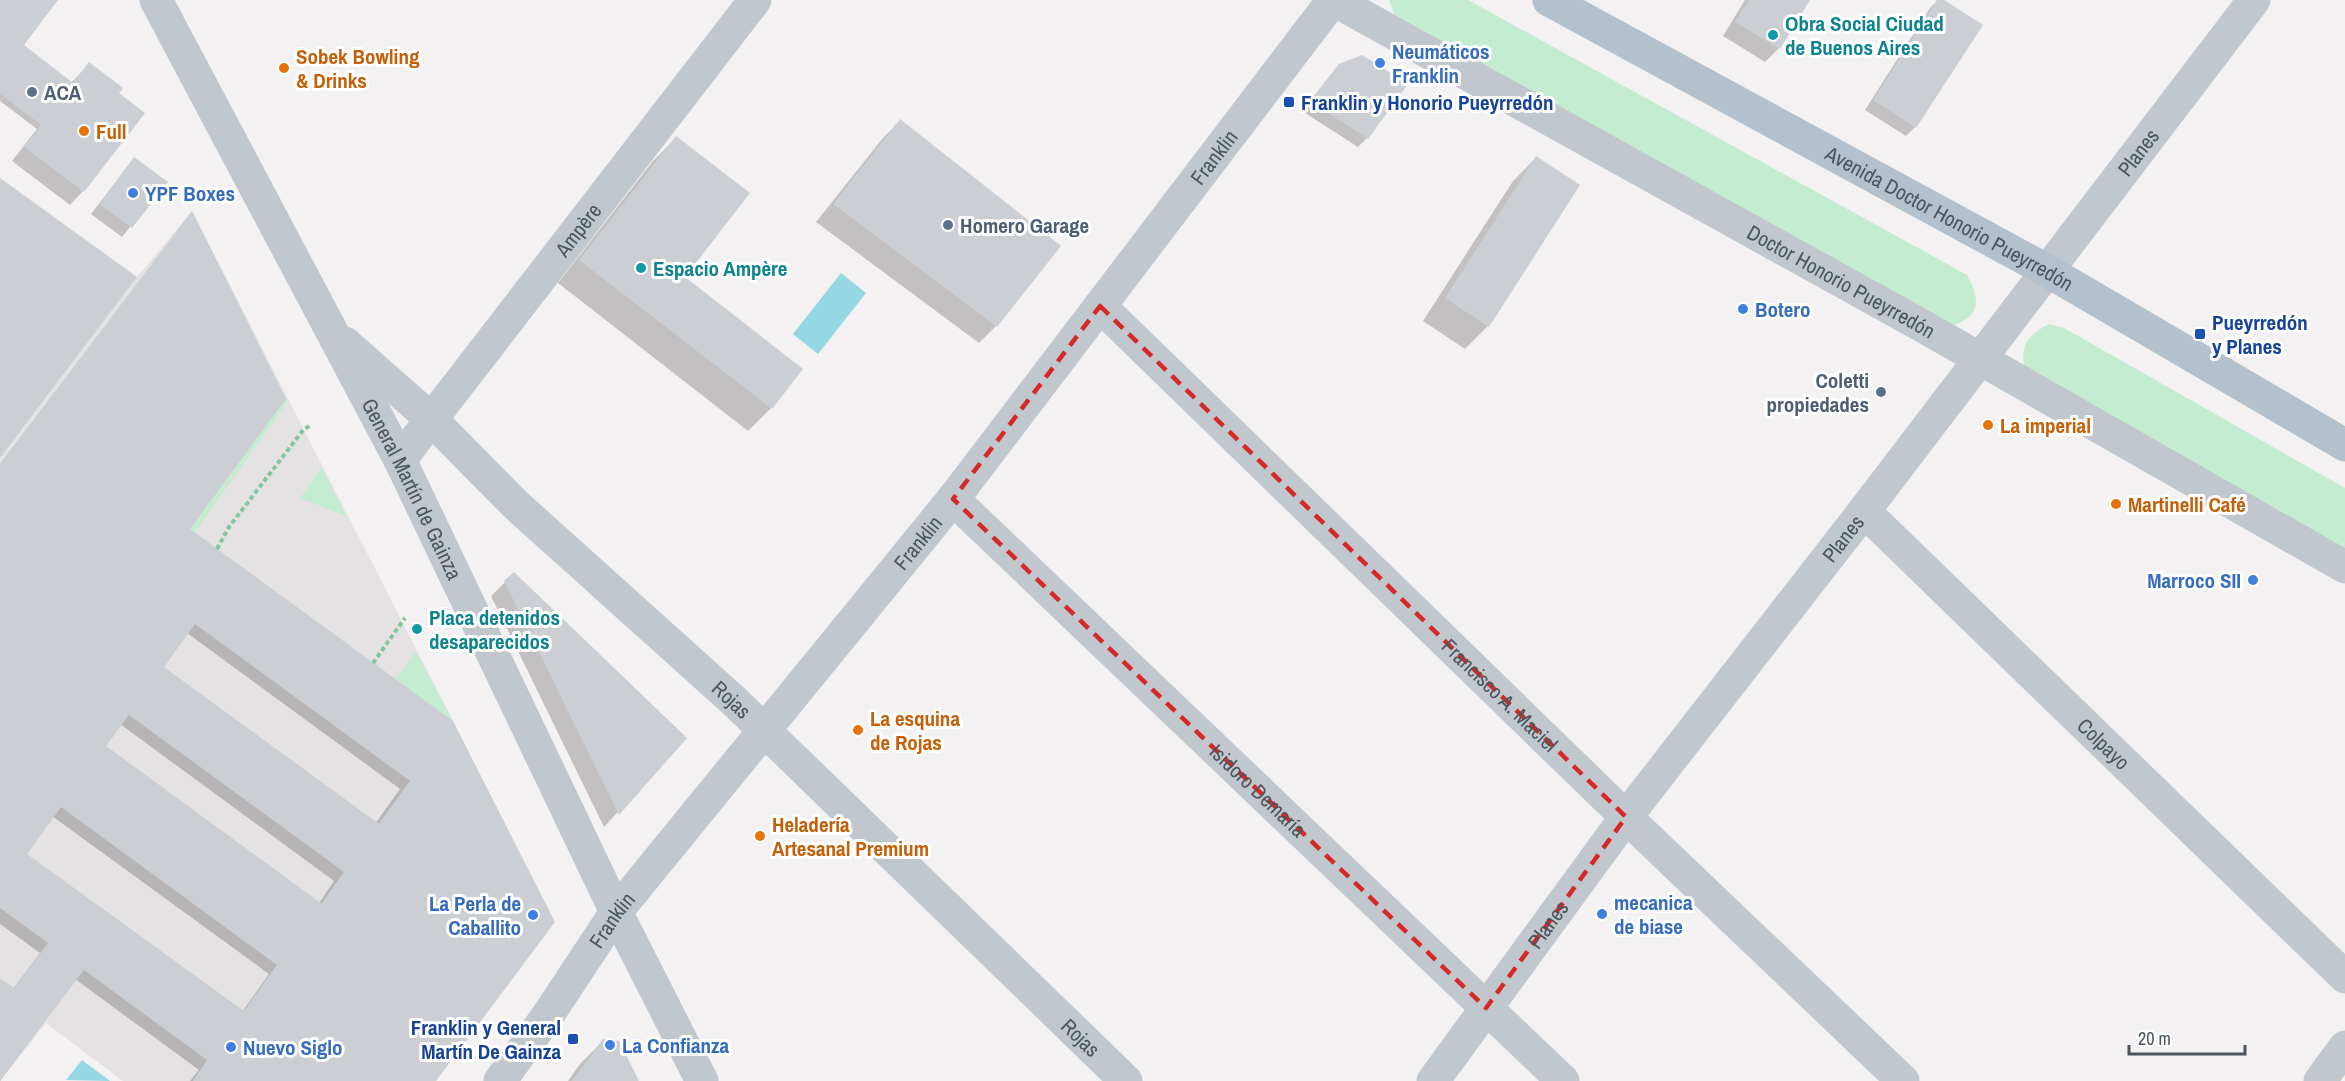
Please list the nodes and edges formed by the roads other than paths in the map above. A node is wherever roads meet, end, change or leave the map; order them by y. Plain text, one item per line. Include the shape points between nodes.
1 (156, 0) edge
2 (755, 0) edge
3 (1333, 0) edge
4 (1549, 0) edge
5 (2254, 0) edge
6 (2046, 270) junction
7 (1100, 306) junction
8 (328, 328) junction
9 (1978, 359) junction
10 (431, 419) junction
11 (2345, 445) edge
12 (400, 460) junction
13 (953, 499) junction
14 (1864, 511) junction
15 (2345, 567) edge
16 (765, 732) junction
17 (1626, 817) junction
18 (616, 912) junction
19 (2345, 976) edge
20 (1486, 1008) junction
21 (2345, 1047) edge
22 (500, 1081) edge
23 (702, 1081) edge
24 (1126, 1081) edge
25 (1433, 1081) edge
26 (1563, 1081) edge
27 (1903, 1081) edge
28 (2320, 1081) edge

1 - 8 street, General Martín de Gainza
2 - 10 street, Ampère
3 - 7 street, Franklin
3 - 9 street, Doctor Honorio Pueyrredón
4 - 6 main road, Avenida Doctor Honorio Pueyrredón
5 - 6 street, Planes
6 - 9 street, Planes
6 - 11 main road, Avenida Doctor Honorio Pueyrredón
7 - 13 street, Franklin
7 - 17 street, Francisco A. Maciel
8 - 10 street, Rojas
8 - 12 street, General Martín de Gainza
9 - 14 street, Planes
9 - 15 street, Doctor Honorio Pueyrredón
10 - 12 street, Ampère
10 - 16 street, Rojas via 515,504
12 - 18 street, General Martín de Gainza
13 - 16 street, Franklin
13 - 20 street, Isidoro Demaría
14 - 17 street, Planes
14 - 19 street, Colpayo
16 - 18 street, Franklin
16 - 24 street, Rojas
17 - 20 street, Planes
17 - 27 street, Francisco A. Maciel
18 - 22 street, Franklin
18 - 23 street, General Martín de Gainza
20 - 25 street, Planes
20 - 26 street, Isidoro Demaría
21 - 28 street

